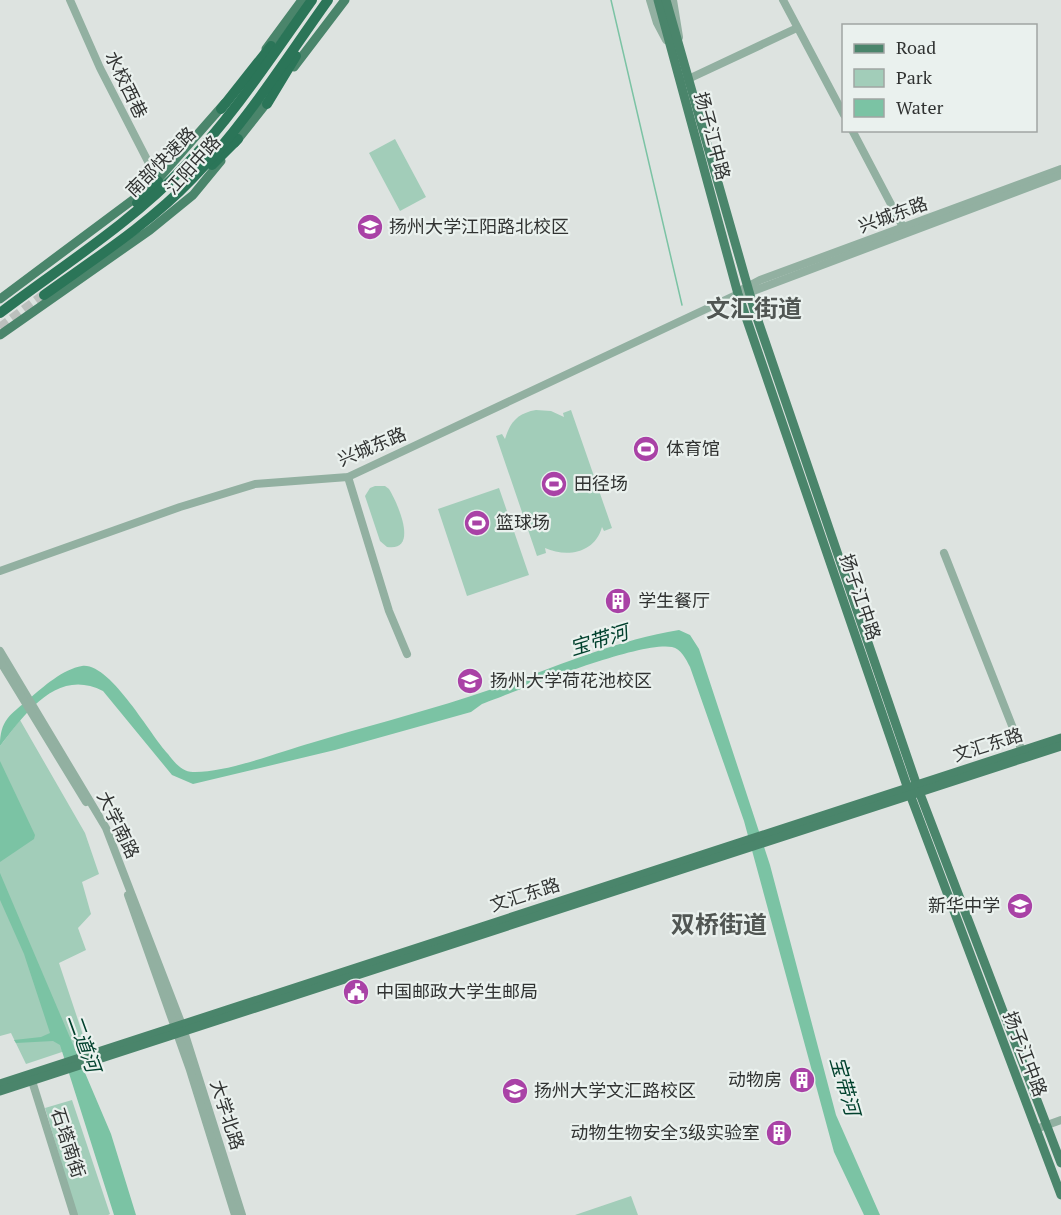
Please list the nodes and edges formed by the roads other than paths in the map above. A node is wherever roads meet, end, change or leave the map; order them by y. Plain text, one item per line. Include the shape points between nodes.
1 (70, 0) edge
2 (302, 0) edge
3 (311, 0) edge
4 (328, 0) edge
5 (336, 0) edge
6 (345, 0) edge
7 (650, 0) edge
8 (658, 0) edge
9 (666, 0) edge
10 (674, 0) edge
11 (783, 0) edge
12 (797, 28) junction
13 (678, 55) junction
14 (684, 81) junction
15 (267, 104) junction
16 (221, 109) junction
17 (842, 113) edge
18 (853, 132) edge
19 (238, 139) junction
20 (1061, 169) edge
21 (1061, 175) edge
22 (158, 181) junction
23 (903, 227) junction
24 (131, 232) junction
25 (46, 279) junction
26 (747, 289) junction
27 (738, 294) junction
28 (44, 295) tunnel mouth
29 (0, 299) edge
30 (0, 313) edge
31 (0, 335) edge
32 (348, 477) junction
33 (944, 554) dead end
34 (0, 571) edge
35 (0, 651) edge
36 (408, 654) dead end
37 (0, 661) edge
38 (25, 699) junction
39 (1061, 738) edge
40 (1061, 746) edge
41 (1022, 752) junction
42 (914, 791) junction
43 (180, 1030) junction
44 (63, 1068) junction
45 (32, 1081) junction
46 (0, 1084) edge
47 (0, 1091) edge
48 (1061, 1120) edge
49 (1047, 1125) junction
50 (1036, 1130) junction
51 (1061, 1163) edge
52 (1061, 1195) edge
53 (74, 1215) edge
54 (235, 1215) edge
55 (242, 1215) edge

1 - 22 street, 水校西巷
2 - 16 main road, 江阳中路
3 - 16 highway
3 - 25 highway, 南部快速路 via 227,117 186,165 156,194
4 - 24 highway, 南部快速路 via 192,180
5 - 15 highway
6 - 15 main road, 江阳中路
7 - 13 street via 657,23
8 - 13 main road, 扬子江中路
9 - 13 main road, 扬子江中路
10 - 13 street
11 - 12 street
12 - 14 street
12 - 17 street
13 - 14 main road, 扬子江中路
14 - 26 main road, 扬子江中路
14 - 27 main road, 扬子江中路
15 - 19 main road, 江阳中路
16 - 22 main road, 江阳中路
18 - 23 street
19 - 24 highway via 154,218
19 - 31 main road, 江阳中路 via 193,195 150,231
20 - 23 street, 兴城东路
21 - 26 street, 兴城东路
22 - 25 highway via 132,208
22 - 29 main road, 江阳中路
23 - 26 street, 兴城东路
24 - 28 highway, 南部快速路
25 - 30 highway, 南部快速路
26 - 27 street, 兴城东路
26 - 42 main road, 扬子江中路
27 - 32 street, 兴城东路
27 - 42 main road, 扬子江中路
32 - 34 street, 兴城东路 via 255,484
32 - 36 street via 389,610
33 - 41 street
35 - 38 street, 大学南路
37 - 38 street, 大学南路
38 - 43 street, 大学南路 via 106,828
39 - 41 main road, 文汇东路
40 - 42 main road, 文汇东路
41 - 42 main road, 文汇东路
42 - 43 main road, 文汇东路
42 - 49 main road, 扬子江中路
42 - 50 main road, 扬子江中路
43 - 44 main road, 文汇东路
43 - 54 street, 大学北路
43 - 55 street, 大学北路
44 - 45 main road, 文汇东路
44 - 46 main road, 文汇东路
45 - 47 main road, 文汇东路
45 - 53 street, 石塔南街
48 - 49 street
49 - 50 street
49 - 51 main road, 扬子江中路
50 - 52 main road, 扬子江中路

